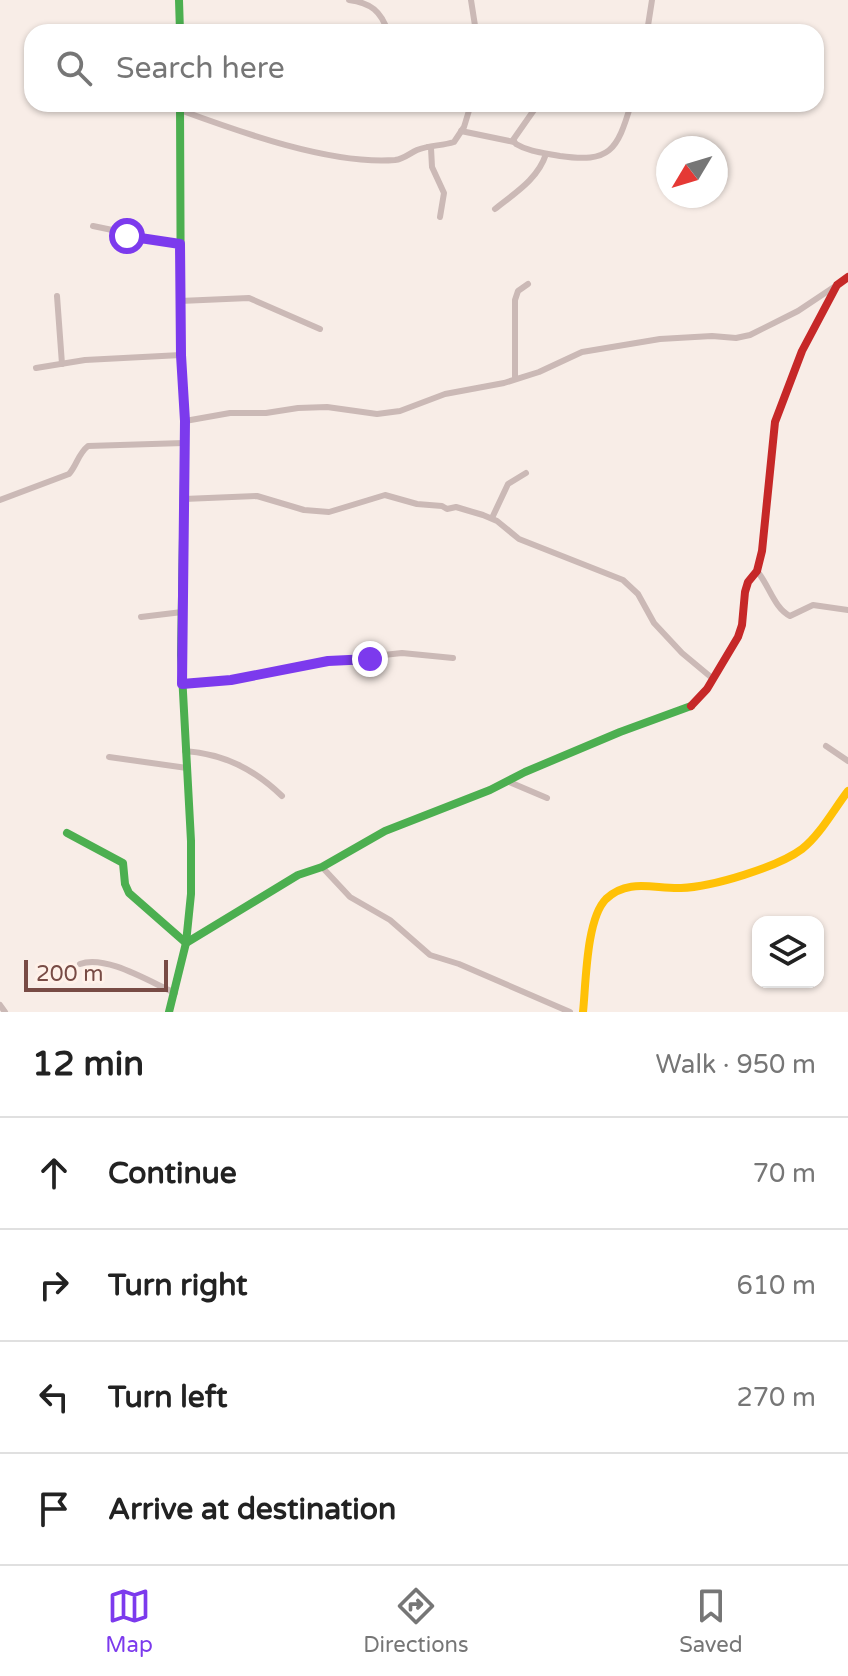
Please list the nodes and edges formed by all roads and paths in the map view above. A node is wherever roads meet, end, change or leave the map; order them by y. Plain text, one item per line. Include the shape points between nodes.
1 (179, 0) edge
2 (349, 0) edge
3 (471, 0) edge
4 (652, 0) edge
5 (180, 24) edge
6 (386, 24) edge
7 (475, 24) edge
8 (648, 24) edge
9 (180, 112) edge
10 (194, 112) edge
11 (468, 112) edge
12 (533, 112) edge
13 (628, 112) edge
14 (461, 131) junction
15 (514, 142) junction
16 (428, 147) junction
17 (546, 154) junction
18 (495, 209) dead end
19 (440, 217) dead end
20 (93, 226) dead end
21 (180, 244) junction
22 (848, 277) edge
23 (528, 284) dead end
24 (837, 285) junction
25 (57, 296) dead end
26 (832, 296) junction
27 (821, 297) junction
28 (180, 301) junction
29 (320, 329) dead end
30 (181, 355) junction
31 (62, 364) junction
32 (36, 368) dead end
33 (515, 379) junction
34 (185, 421) junction
35 (184, 443) junction
36 (526, 473) dead end
37 (184, 499) junction
38 (0, 500) edge
39 (492, 518) junction
40 (757, 571) junction
41 (848, 610) edge
42 (182, 612) junction
43 (141, 617) dead end
44 (453, 658) dead end
45 (712, 678) junction
46 (182, 684) junction
47 (826, 746) dead end
48 (185, 751) junction
49 (109, 757) dead end
50 (848, 761) edge
51 (187, 768) junction
52 (507, 781) junction
53 (848, 791) edge
54 (282, 796) dead end
55 (547, 798) dead end
56 (67, 833) dead end
57 (322, 867) junction
58 (186, 943) junction
59 (80, 964) dead end
60 (175, 993) junction
61 (0, 1005) edge
62 (5, 1012) edge
63 (169, 1012) edge
64 (570, 1012) edge
65 (583, 1012) edge

1 - 5 street
2 - 6 street via 374,7
3 - 7 street
4 - 8 street
9 - 21 street
10 - 16 street via 339,156 397,160
11 - 14 street
12 - 15 street
13 - 17 street via 618,138 599,157
14 - 15 street
14 - 16 street via 454,142
15 - 17 street
16 - 19 street via 444,193
17 - 18 street via 533,178
20 - 21 street
21 - 28 street
22 - 24 street
23 - 33 street via 515,300
24 - 26 street
24 - 27 street
25 - 31 street
26 - 27 street
26 - 40 street via 802,351 775,422
27 - 33 street via 750,335 660,339 582,352
28 - 29 street via 249,298
28 - 30 street
30 - 31 street
30 - 34 street
31 - 32 street
33 - 34 street via 388,413 298,408
34 - 35 street
35 - 37 street
35 - 38 street via 88,446 69,474
36 - 39 street via 508,484
37 - 39 street via 257,496 329,512 385,495
37 - 42 street
39 - 45 street via 519,539 623,580 654,623
40 - 41 street via 790,616 813,605
40 - 45 street via 745,592 738,637
42 - 43 street
42 - 46 street
44 - 46 street via 402,653
45 - 52 street via 701,698 677,713
46 - 48 street
47 - 50 street
48 - 51 street
48 - 54 street via 248,768
49 - 51 street
51 - 58 street via 191,894
52 - 55 street
52 - 57 street via 385,831
53 - 65 street via 805,847 788,858 683,888 627,885 605,900 594,919
56 - 58 street via 123,863 130,895
57 - 58 street via 298,875
57 - 64 street via 350,897 390,920 430,955
58 - 60 street
59 - 60 street via 105,963
60 - 63 street
61 - 62 street

